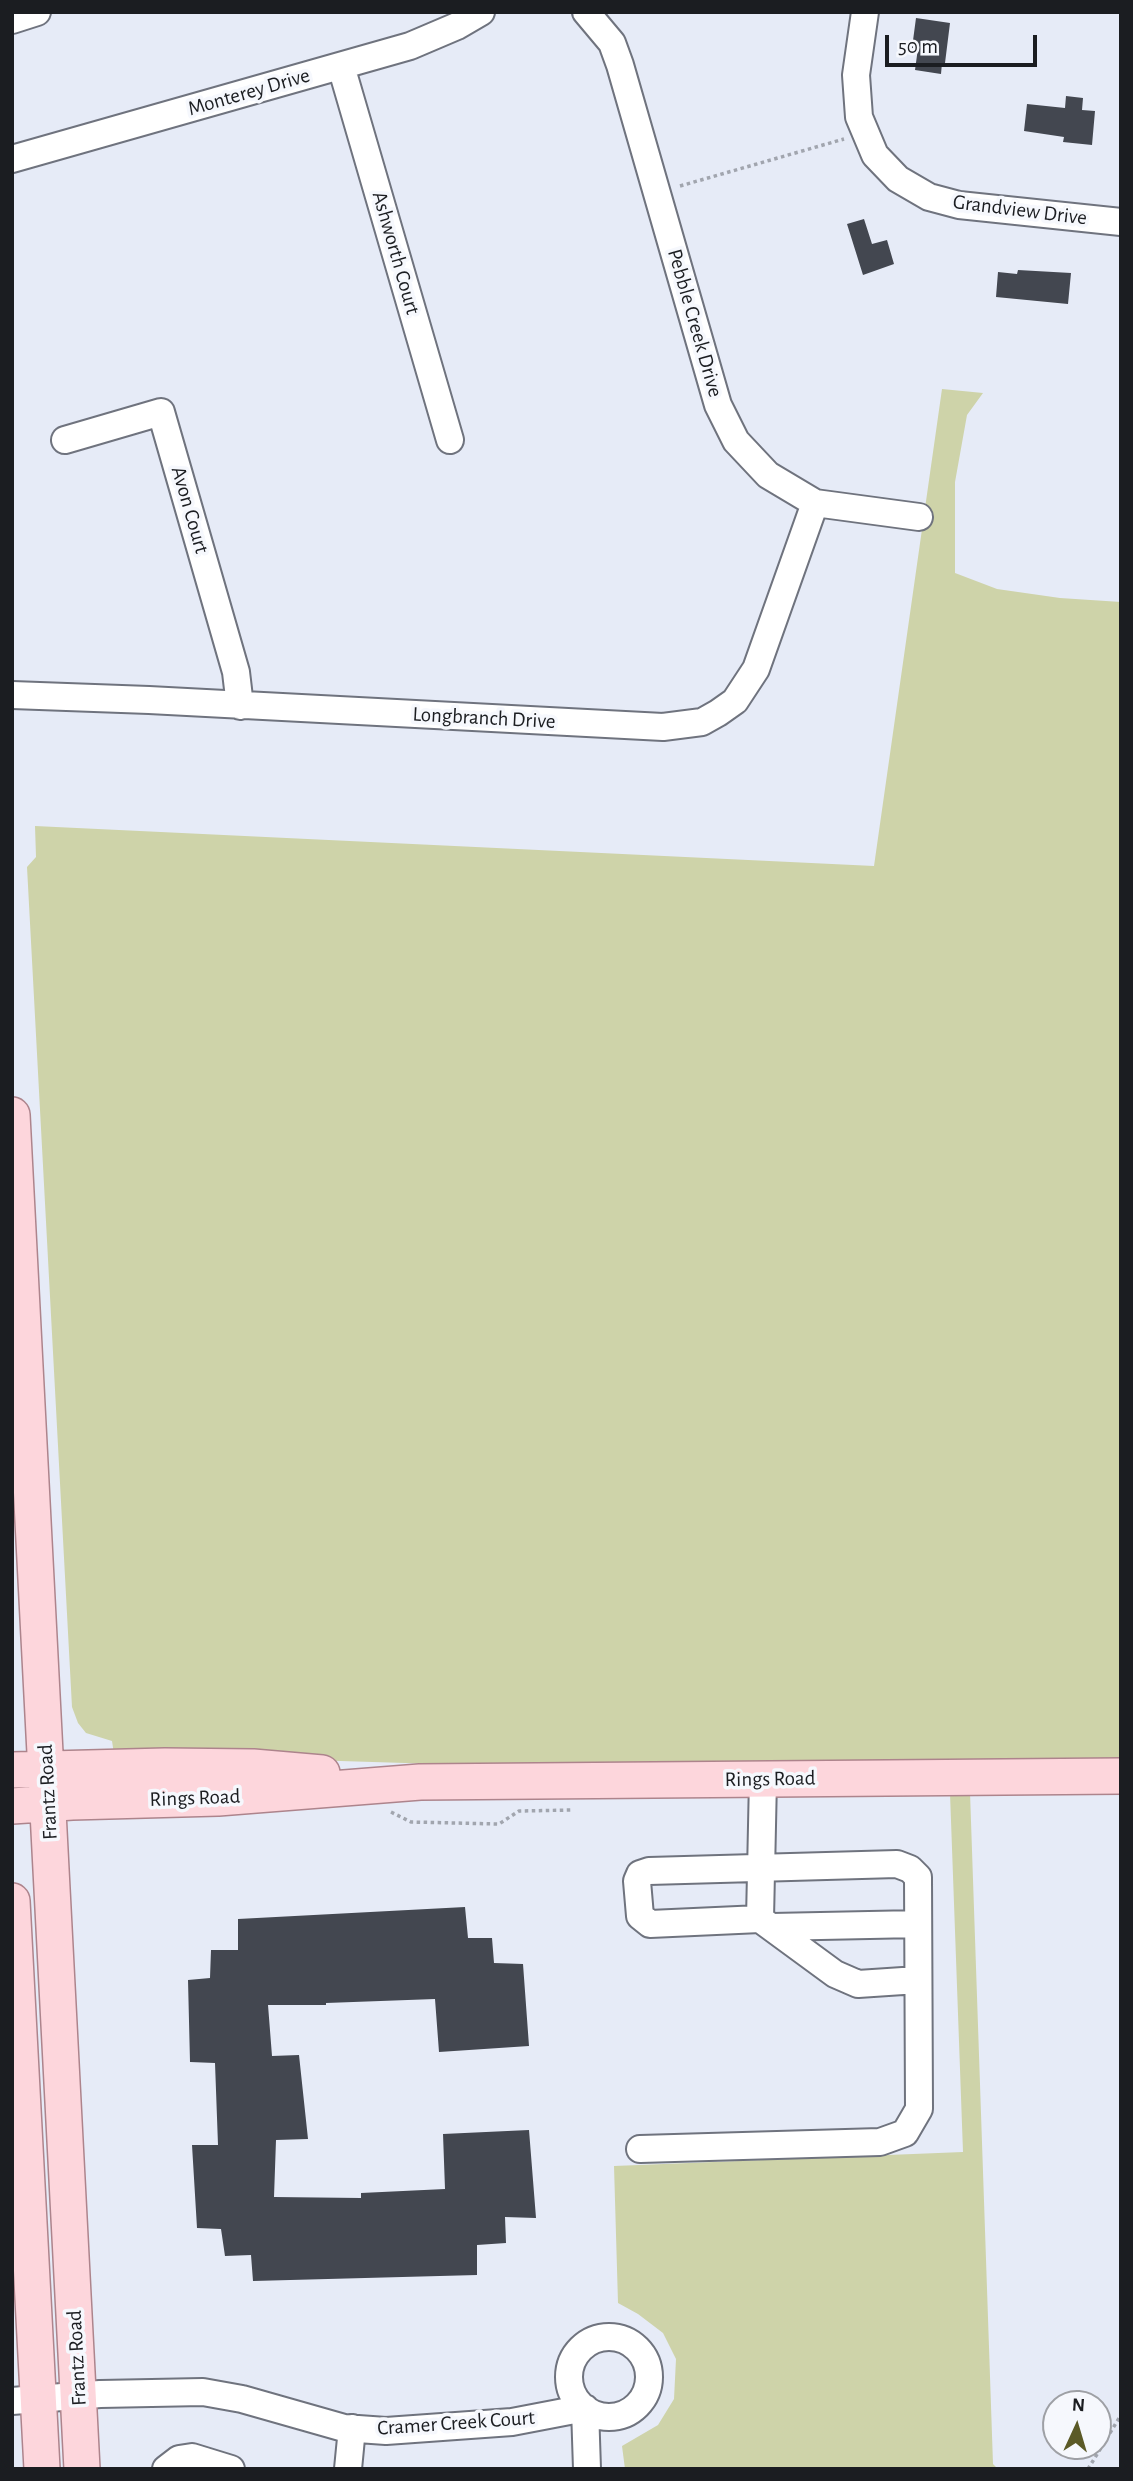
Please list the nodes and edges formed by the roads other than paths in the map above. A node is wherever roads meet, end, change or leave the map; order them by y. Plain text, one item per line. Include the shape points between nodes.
1 (37, 12) edge
2 (481, 12) edge
3 (586, 12) edge
4 (865, 12) edge
5 (12, 20) edge
6 (341, 66) junction
7 (12, 159) edge
8 (1121, 222) edge
9 (65, 440) dead end
10 (450, 440) dead end
11 (816, 503) junction
12 (919, 517) dead end
13 (12, 695) edge
14 (240, 706) junction
15 (12, 1115) edge
16 (12, 1770) edge
17 (1121, 1776) edge
18 (763, 1779) junction
19 (48, 1786) junction
20 (12, 1806) edge
21 (762, 1869) junction
22 (12, 1901) edge
23 (766, 1923) junction
24 (918, 1924) junction
25 (918, 1980) junction
26 (640, 2149) dead end
27 (79, 2395) junction
28 (25, 2400) edge
29 (352, 2428) junction
30 (42, 2469) edge
31 (82, 2469) edge
32 (166, 2469) edge
33 (230, 2469) edge
34 (348, 2469) edge
35 (587, 2469) edge

1 - 5 street
2 - 6 street, Monterey Drive via 410,46
3 - 11 street, Pebble Creek Drive via 612,43 718,405 736,441 768,475
4 - 8 street, Grandview Drive via 856,75 859,117 875,155 898,179 929,197 959,205
6 - 7 street, Monterey Drive
6 - 10 street, Ashworth Court
9 - 14 street, Avon Court via 161,412 236,673
11 - 12 street, Pebble Creek Drive
11 - 14 street, Longbranch Drive via 756,669 734,701 702,722 663,727
13 - 14 street, Longbranch Drive
15 - 19 main road, Frantz Road
16 - 19 main road, Rings Road
17 - 18 main road, Rings Road
18 - 19 main road, Rings Road via 420,1782 253,1767 165,1766
18 - 21 street
19 - 20 main road, Rings Road
19 - 27 main road, Frantz Road
21 - 23 street
21 - 23 street via 640,1874 640,1916 650,1924
21 - 24 street via 897,1864 918,1877
22 - 28 main road, Frantz Road
23 - 24 street
23 - 25 street via 835,1974 858,1984
24 - 25 street
25 - 26 street via 919,2109 905,2133 880,2142
27 - 28 street, Cramer Creek Court
27 - 29 street, Cramer Creek Court via 202,2392
27 - 31 main road, Frantz Road
28 - 30 main road, Frantz Road
29 - 34 street
29 - 35 street, Cramer Creek Court via 386,2431 512,2422 584,2408
32 - 33 street via 179,2459 192,2457

